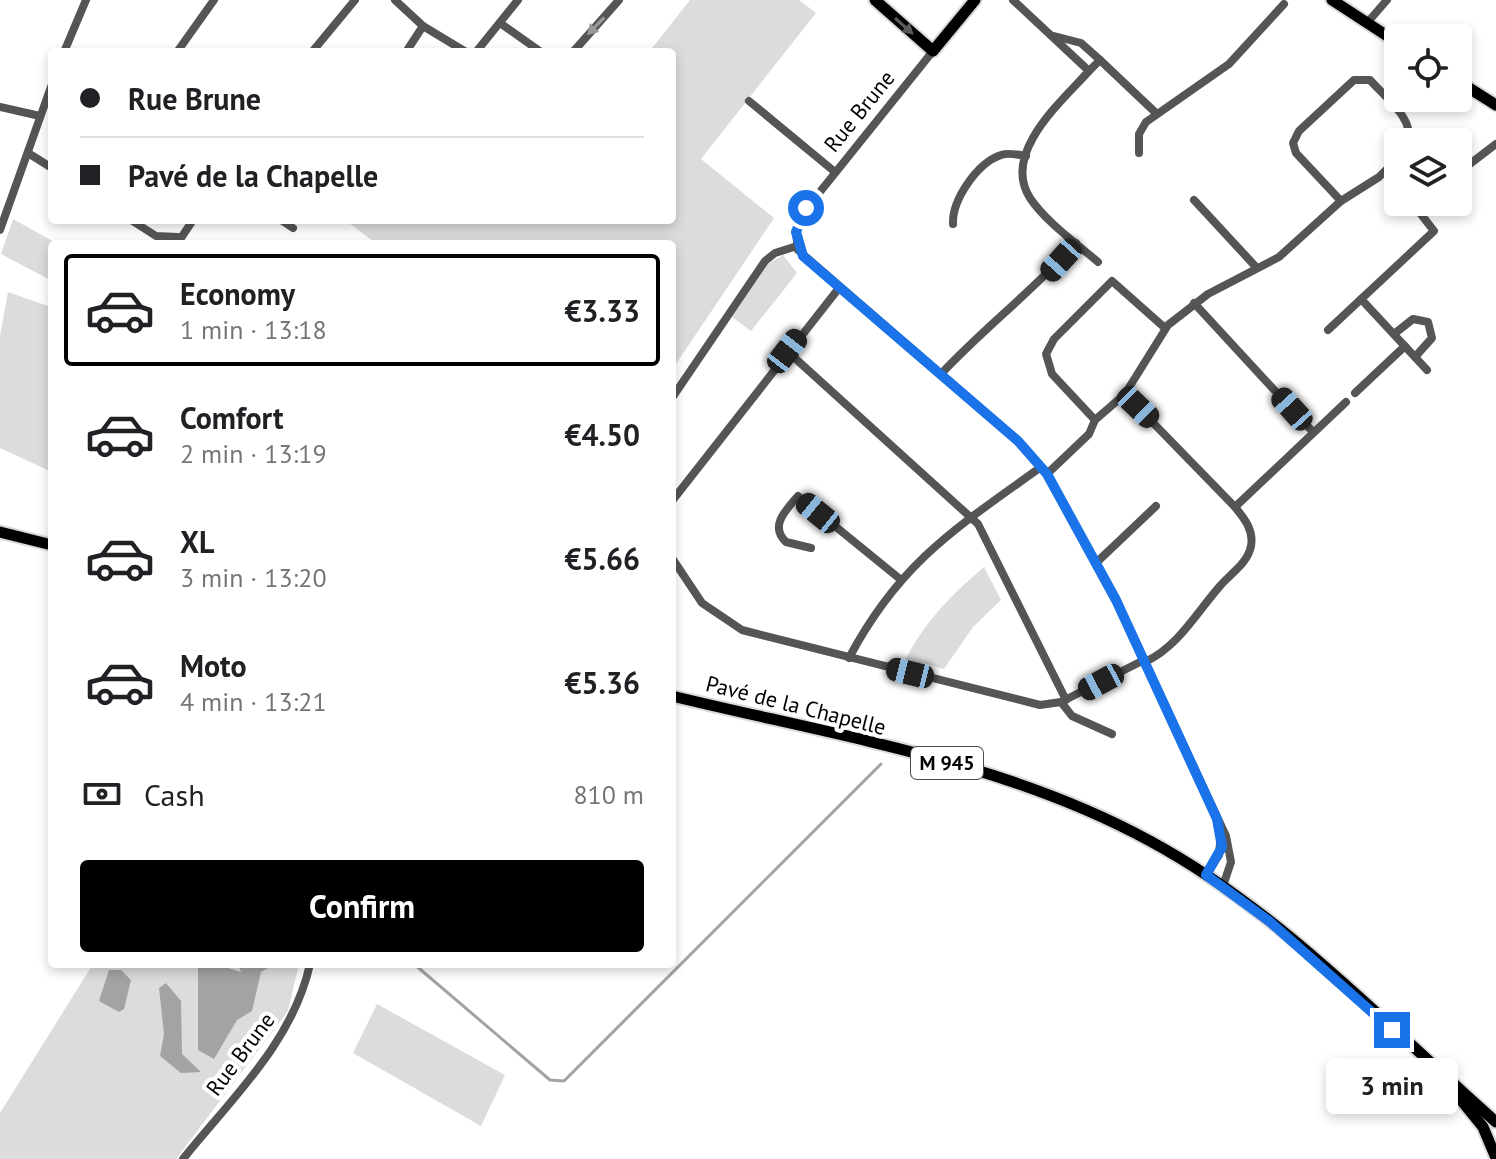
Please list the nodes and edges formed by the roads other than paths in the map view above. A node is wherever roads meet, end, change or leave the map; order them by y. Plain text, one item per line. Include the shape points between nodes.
1 (86, 0) edge
2 (214, 0) edge
3 (355, 0) edge
4 (395, 0) edge
5 (518, 0) edge
6 (619, 0) edge
7 (875, 0) edge
8 (975, 0) edge
9 (1013, 0) edge
10 (1332, 0) edge
11 (1387, 0) edge
12 (1284, 4) dead end
13 (500, 23) junction
14 (1367, 23) junction
15 (423, 26) junction
16 (1047, 32) junction
17 (1384, 34) edge
18 (66, 48) edge
19 (180, 48) edge
20 (315, 48) edge
21 (409, 48) edge
22 (459, 48) edge
23 (479, 48) edge
24 (535, 48) edge
25 (577, 48) edge
26 (933, 51) junction
27 (1100, 60) junction
28 (1089, 71) junction
29 (1472, 90) edge
30 (48, 95) edge
31 (749, 101) dead end
32 (1496, 105) edge
33 (0, 107) edge
34 (1157, 114) junction
35 (40, 116) junction
36 (1410, 128) edge
37 (1494, 144) edge
38 (28, 153) junction
39 (1139, 153) dead end
40 (1026, 156) junction
41 (1472, 162) edge
42 (48, 166) edge
43 (1384, 171) edge
44 (835, 172) junction
45 (1194, 200) dead end
46 (1341, 201) junction
47 (1422, 216) edge
48 (137, 224) edge
49 (287, 224) edge
50 (953, 224) dead end
51 (293, 228) dead end
52 (0, 230) edge
53 (176, 240) edge
54 (1076, 243) junction
55 (797, 246) junction
56 (1098, 262) dead end
57 (1256, 267) junction
58 (839, 288) junction
59 (1361, 299) junction
60 (1194, 303) junction
61 (1165, 328) junction
62 (1328, 330) dead end
63 (1394, 334) junction
64 (1405, 346) junction
65 (787, 351) junction
66 (1415, 357) junction
67 (1427, 370) dead end
68 (941, 374) junction
69 (676, 392) edge
70 (1355, 393) dead end
71 (1125, 394) junction
72 (1346, 402) dead end
73 (1095, 420) junction
74 (1313, 432) junction
75 (1044, 471) junction
76 (676, 496) edge
77 (1156, 506) dead end
78 (1235, 507) junction
79 (970, 516) junction
80 (0, 532) edge
81 (48, 544) edge
82 (811, 548) dead end
83 (1097, 562) junction
84 (676, 564) edge
85 (900, 579) junction
86 (849, 658) junction
87 (1144, 661) junction
88 (676, 697) edge
89 (1063, 701) junction
90 (1112, 734) dead end
91 (1217, 819) junction
92 (1206, 875) junction
93 (1223, 886) junction
94 (309, 968) edge
95 (1437, 1070) junction
96 (1496, 1122) edge
97 (1496, 1158) edge
98 (183, 1159) edge

1 - 18 street
2 - 19 street
3 - 20 street
4 - 15 street
5 - 13 street
6 -> 25 street
7 -> 26 main road
8 - 26 main road, Rue Brune
9 - 16 street
10 - 14 main road
11 - 14 street
12 - 34 street via 1229,64
13 - 23 street
13 - 24 street
14 - 17 main road
15 - 21 street
15 - 22 street
16 - 27 street via 1081,43
16 - 28 street
26 - 44 street, Rue Brune
27 - 28 street
27 - 34 street
28 - 40 street via 1046,118
29 - 32 main road
30 - 35 street
31 - 44 street
33 - 35 street
34 - 39 street via 1141,129
35 - 38 street
36 - 46 street via 1370,80 1354,80 1299,131 1293,143 1296,153
37 - 41 street
38 - 42 street
38 - 52 street
40 - 50 street via 1007,154 993,160 957,196
40 - 54 street via 1023,177 1030,196
43 - 46 street
44 - 55 street, Rue Brune via 801,217
45 - 57 street
46 - 57 street via 1279,257
47 - 59 street via 1434,231
48 - 53 street
49 - 51 street
54 - 56 street
54 - 68 street
55 - 58 street
55 - 69 street via 765,261
57 - 60 street
58 - 65 street
58 - 68 street
59 - 62 street
59 - 63 street
60 - 61 street
60 - 74 street
61 - 71 street
61 - 73 street via 1112,281 1054,339 1046,354 1048,367
63 - 64 street
63 - 66 street via 1413,319 1428,322 1432,338
64 - 66 street
64 - 70 street
65 - 76 street
65 - 79 street
66 - 67 street
68 - 75 street via 1018,441
71 - 73 street
71 - 78 street
72 - 74 street
73 - 75 street via 1089,434
74 - 78 street
75 - 79 street
75 - 83 street
77 - 83 street
78 - 87 street via 1251,534 1248,555 1167,647
79 - 85 street
79 - 89 street
80 - 81 main road
82 - 85 street via 786,542 779,531 781,517 798,496
83 - 87 street
84 - 86 street via 702,603 728,623
85 - 86 street
86 - 89 street via 1040,705
87 - 89 street
87 - 91 street
88 - 92 main road, Pavé de la Chapelle / M 945 via 1021,784 1108,819
89 - 90 street via 1072,716
91 - 92 street via 1222,847
91 - 93 street via 1231,853
92 - 93 main road, Pavé de la Chapelle / M 945
93 - 95 main road, Pavé de la Chapelle / M 945
94 - 98 street, Rue Brune via 302,997 283,1034
95 - 96 main road, M 945
95 - 97 main road, M 945 via 1483,1127

